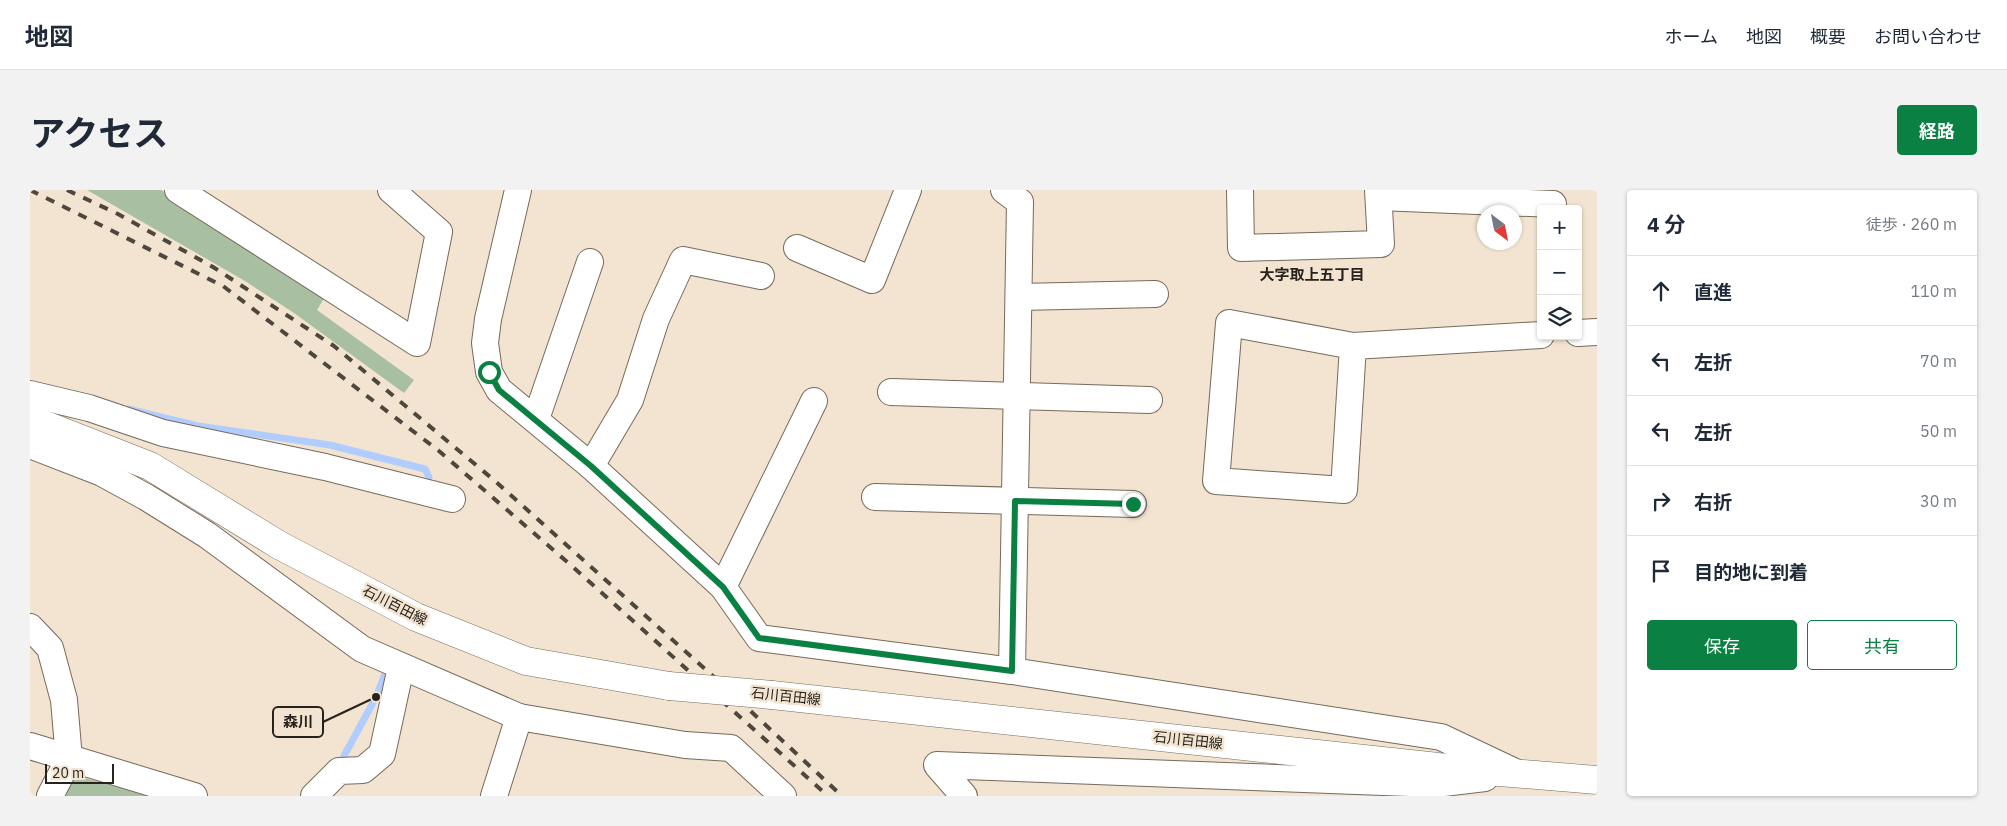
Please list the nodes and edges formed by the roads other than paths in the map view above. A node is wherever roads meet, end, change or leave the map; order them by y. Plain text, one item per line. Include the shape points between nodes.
1 (178, 190) edge
2 (391, 190) edge
3 (518, 190) edge
4 (908, 190) edge
5 (1004, 190) edge
6 (1240, 190) edge
7 (1379, 193) edge
8 (1553, 204) dead end
9 (797, 248) dead end
10 (590, 262) dead end
11 (761, 276) dead end
12 (1155, 294) dead end
13 (1019, 297) junction
14 (1597, 332) edge
15 (1582, 333) edge
16 (1537, 335) edge
17 (1353, 346) junction
18 (891, 392) dead end
19 (30, 394) edge
20 (1017, 396) junction
21 (1148, 400) dead end
22 (814, 401) dead end
23 (30, 419) edge
24 (536, 419) junction
25 (30, 445) edge
26 (591, 466) junction
27 (876, 497) dead end
28 (452, 499) dead end
29 (1015, 501) junction
30 (1133, 504) dead end
31 (723, 587) junction
32 (30, 627) edge
33 (401, 667) junction
34 (1012, 671) junction
35 (519, 717) junction
36 (30, 746) edge
37 (69, 759) junction
38 (1518, 774) junction
39 (1597, 780) edge
40 (771, 792) edge
41 (50, 796) edge
42 (194, 796) edge
43 (314, 796) edge
44 (494, 796) edge
45 (964, 796) edge

1 - 2 street via 417,344 439,232
3 - 24 street via 485,342 489,372 499,390
4 - 9 street via 872,280
5 - 13 street via 1020,202
6 - 7 street via 1241,248 1381,244
7 - 8 street
10 - 24 street
11 - 26 street via 682,260 656,319 630,400
12 - 13 street
13 - 20 street
14 - 15 street
16 - 17 street
17 - 17 street via 1229,323 1216,481 1344,490
18 - 20 street
19 - 28 street via 88,408 163,434 325,467
20 - 21 street
20 - 29 street
22 - 31 street
23 - 38 main road, 石川百田線, bridge via 150,466 279,545 416,617 526,661 668,686
24 - 26 street
25 - 33 street via 102,473 146,497 207,535 362,649
26 - 31 street
27 - 29 street
29 - 30 street
29 - 34 street
31 - 34 street via 759,638
32 - 37 street via 50,648 64,700
33 - 35 street
33 - 43 street via 382,754 363,770 339,771
34 - 38 street via 1441,737
35 - 40 street via 685,745 731,748
35 - 44 street
36 - 37 street
37 - 41 street
37 - 42 street
38 - 39 main road, 石川百田線
38 - 45 street via 1436,784 937,765

